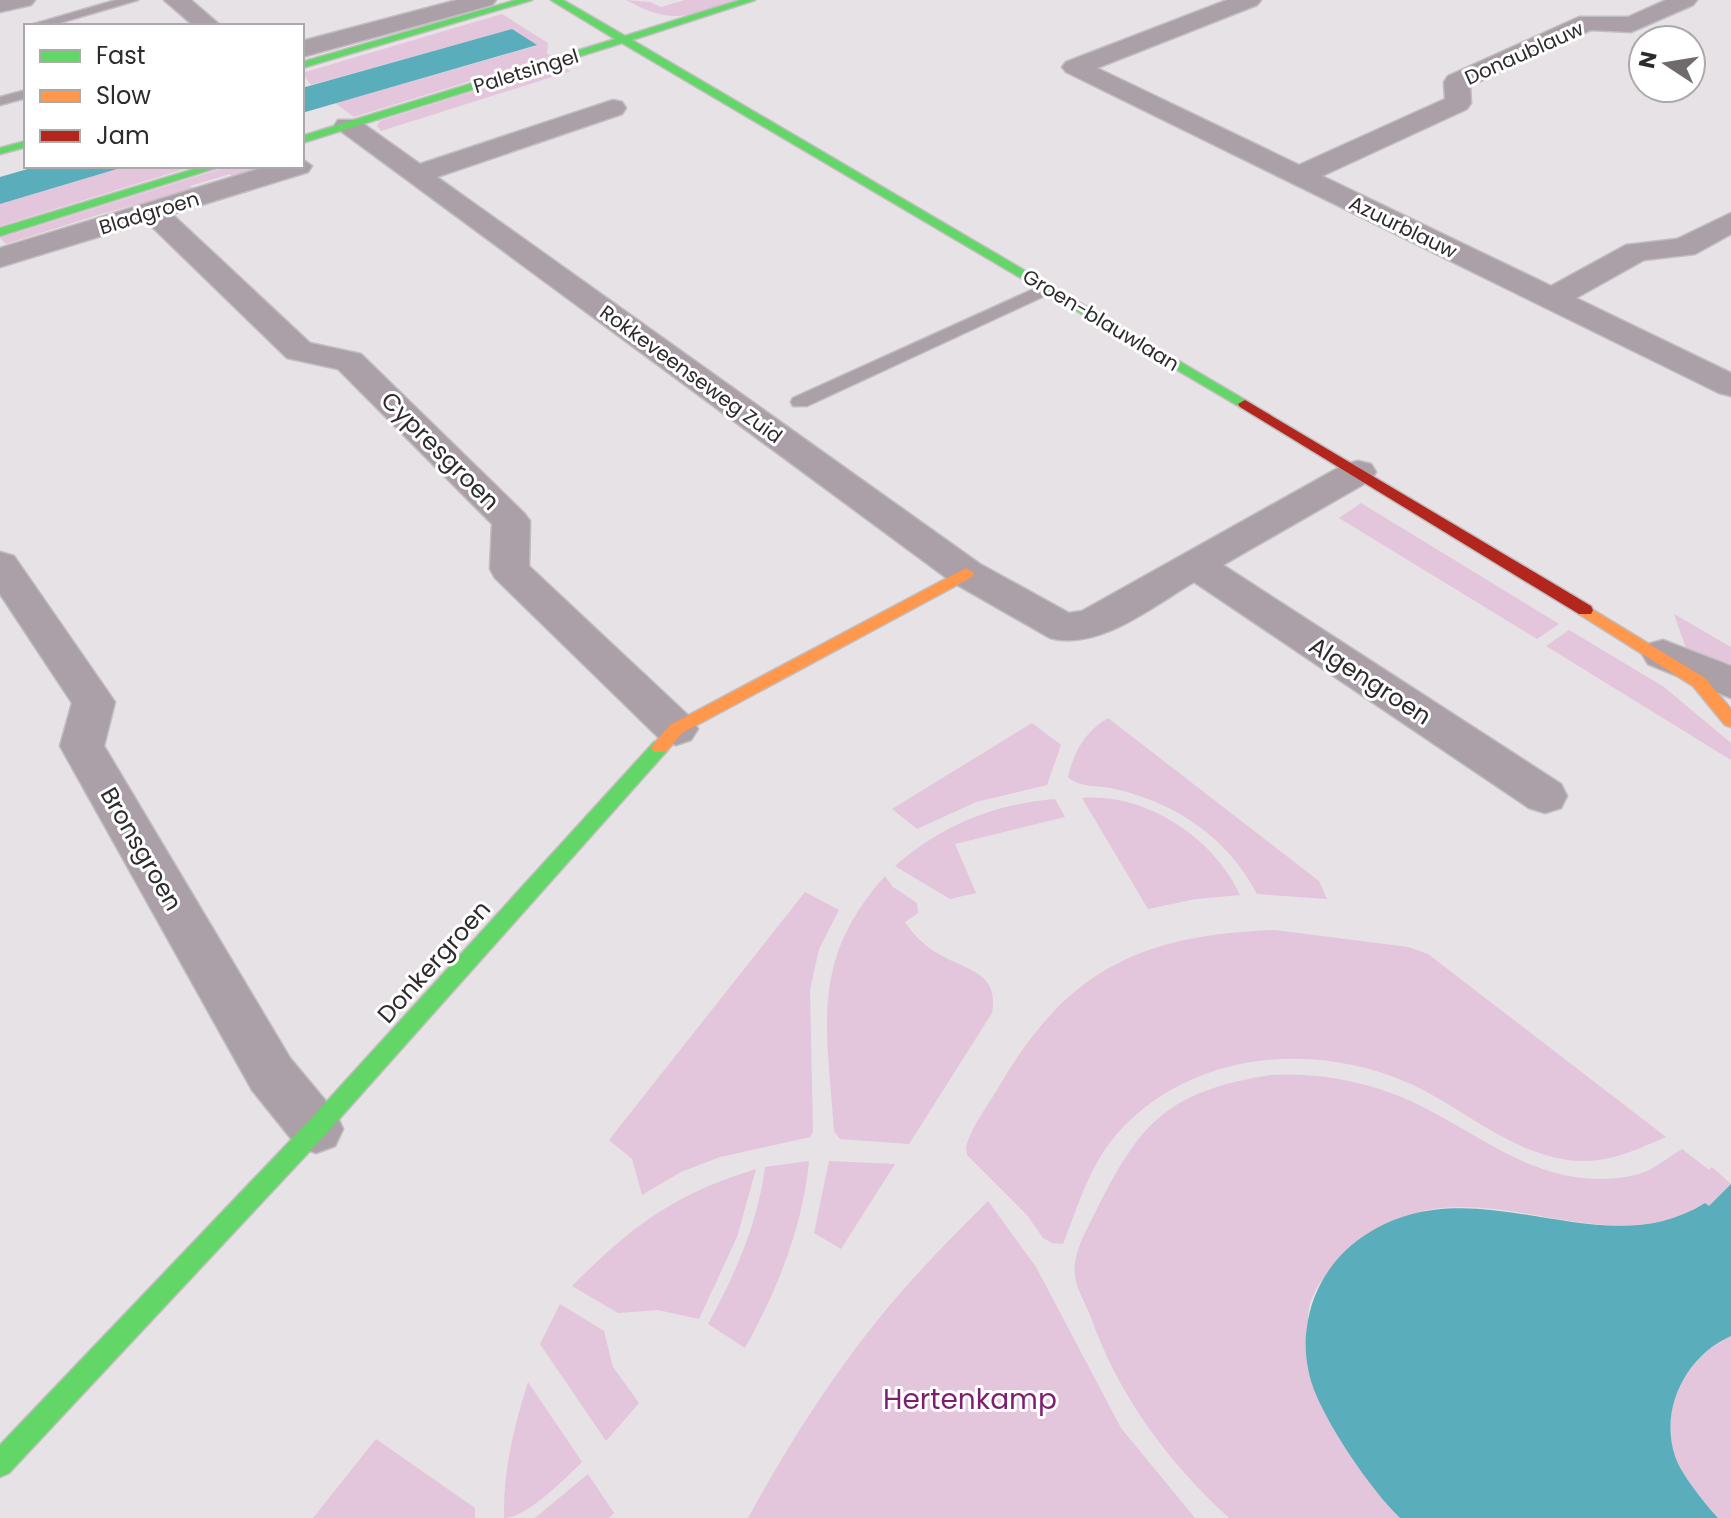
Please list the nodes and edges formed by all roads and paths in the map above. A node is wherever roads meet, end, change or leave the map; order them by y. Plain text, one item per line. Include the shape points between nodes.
1 (23, 0) edge
2 (131, 0) edge
3 (176, 0) edge
4 (484, 0) edge
5 (527, 0) edge
6 (556, 0) edge
7 (750, 0) edge
8 (1249, 0) edge
9 (1685, 0) edge
10 (0, 5) edge
11 (41, 24) edge
12 (206, 24) edge
13 (627, 40) junction
14 (304, 48) edge
15 (304, 64) edge
16 (24, 95) edge
17 (0, 101) edge
18 (613, 108) dead end
19 (359, 134) junction
20 (304, 140) edge
21 (24, 145) edge
22 (0, 151) edge
23 (304, 163) edge
24 (209, 168) edge
25 (291, 168) edge
26 (416, 175) junction
27 (1298, 176) junction
28 (154, 213) junction
29 (1731, 222) edge
30 (0, 232) edge
31 (0, 258) edge
32 (1047, 288) junction
33 (1551, 299) junction
34 (1731, 386) edge
35 (800, 402) dead end
36 (1358, 472) junction
37 (0, 565) edge
38 (1195, 565) junction
39 (966, 573) junction
40 (1644, 646) junction
41 (1731, 683) edge
42 (1731, 721) edge
43 (676, 729) junction
44 (1545, 796) dead end
45 (316, 1129) junction
46 (0, 1464) edge

1 - 10 street
2 - 11 lane
3 - 12 street
4 - 14 street
5 - 15 street
6 - 13 street, Groen-blauwlaan
7 - 13 street, Paletsingel
8 - 27 street, Azuurblauw via 1075,67
9 - 27 street, Donaublauw via 1631,25 1588,22 1457,82 1458,103
13 - 19 street, Paletsingel
13 - 32 street, Groen-blauwlaan
16 - 17 lane
18 - 26 street
19 - 20 street, Paletsingel
19 - 23 street, Bladgroen
19 - 26 street, Rokkeveenseweg Zuid
21 - 22 street
24 - 30 street
25 - 28 street, Bladgroen
26 - 39 street, Rokkeveenseweg Zuid
27 - 33 street, Azuurblauw
28 - 31 street, Bladgroen
28 - 43 street, Cypresgroen via 299,351 349,361 511,521 509,569
29 - 33 street via 1684,248 1637,251
32 - 35 lane
32 - 36 street, Groen-blauwlaan
33 - 34 street, Azuurblauw
36 - 38 street
36 - 40 street, Groen-blauwlaan
37 - 45 street, Bronsgroen via 94,702 82,746 271,1074
38 - 39 street, Rokkeveenseweg Zuid via 1092,623 1064,628
38 - 44 street, Algengroen
39 - 43 street, Donkergroen
40 - 41 street, Groen-blauwlaan
40 - 42 street, Groen-blauwlaan via 1699,682
43 - 45 street, Donkergroen
45 - 46 street, Donkergroen

